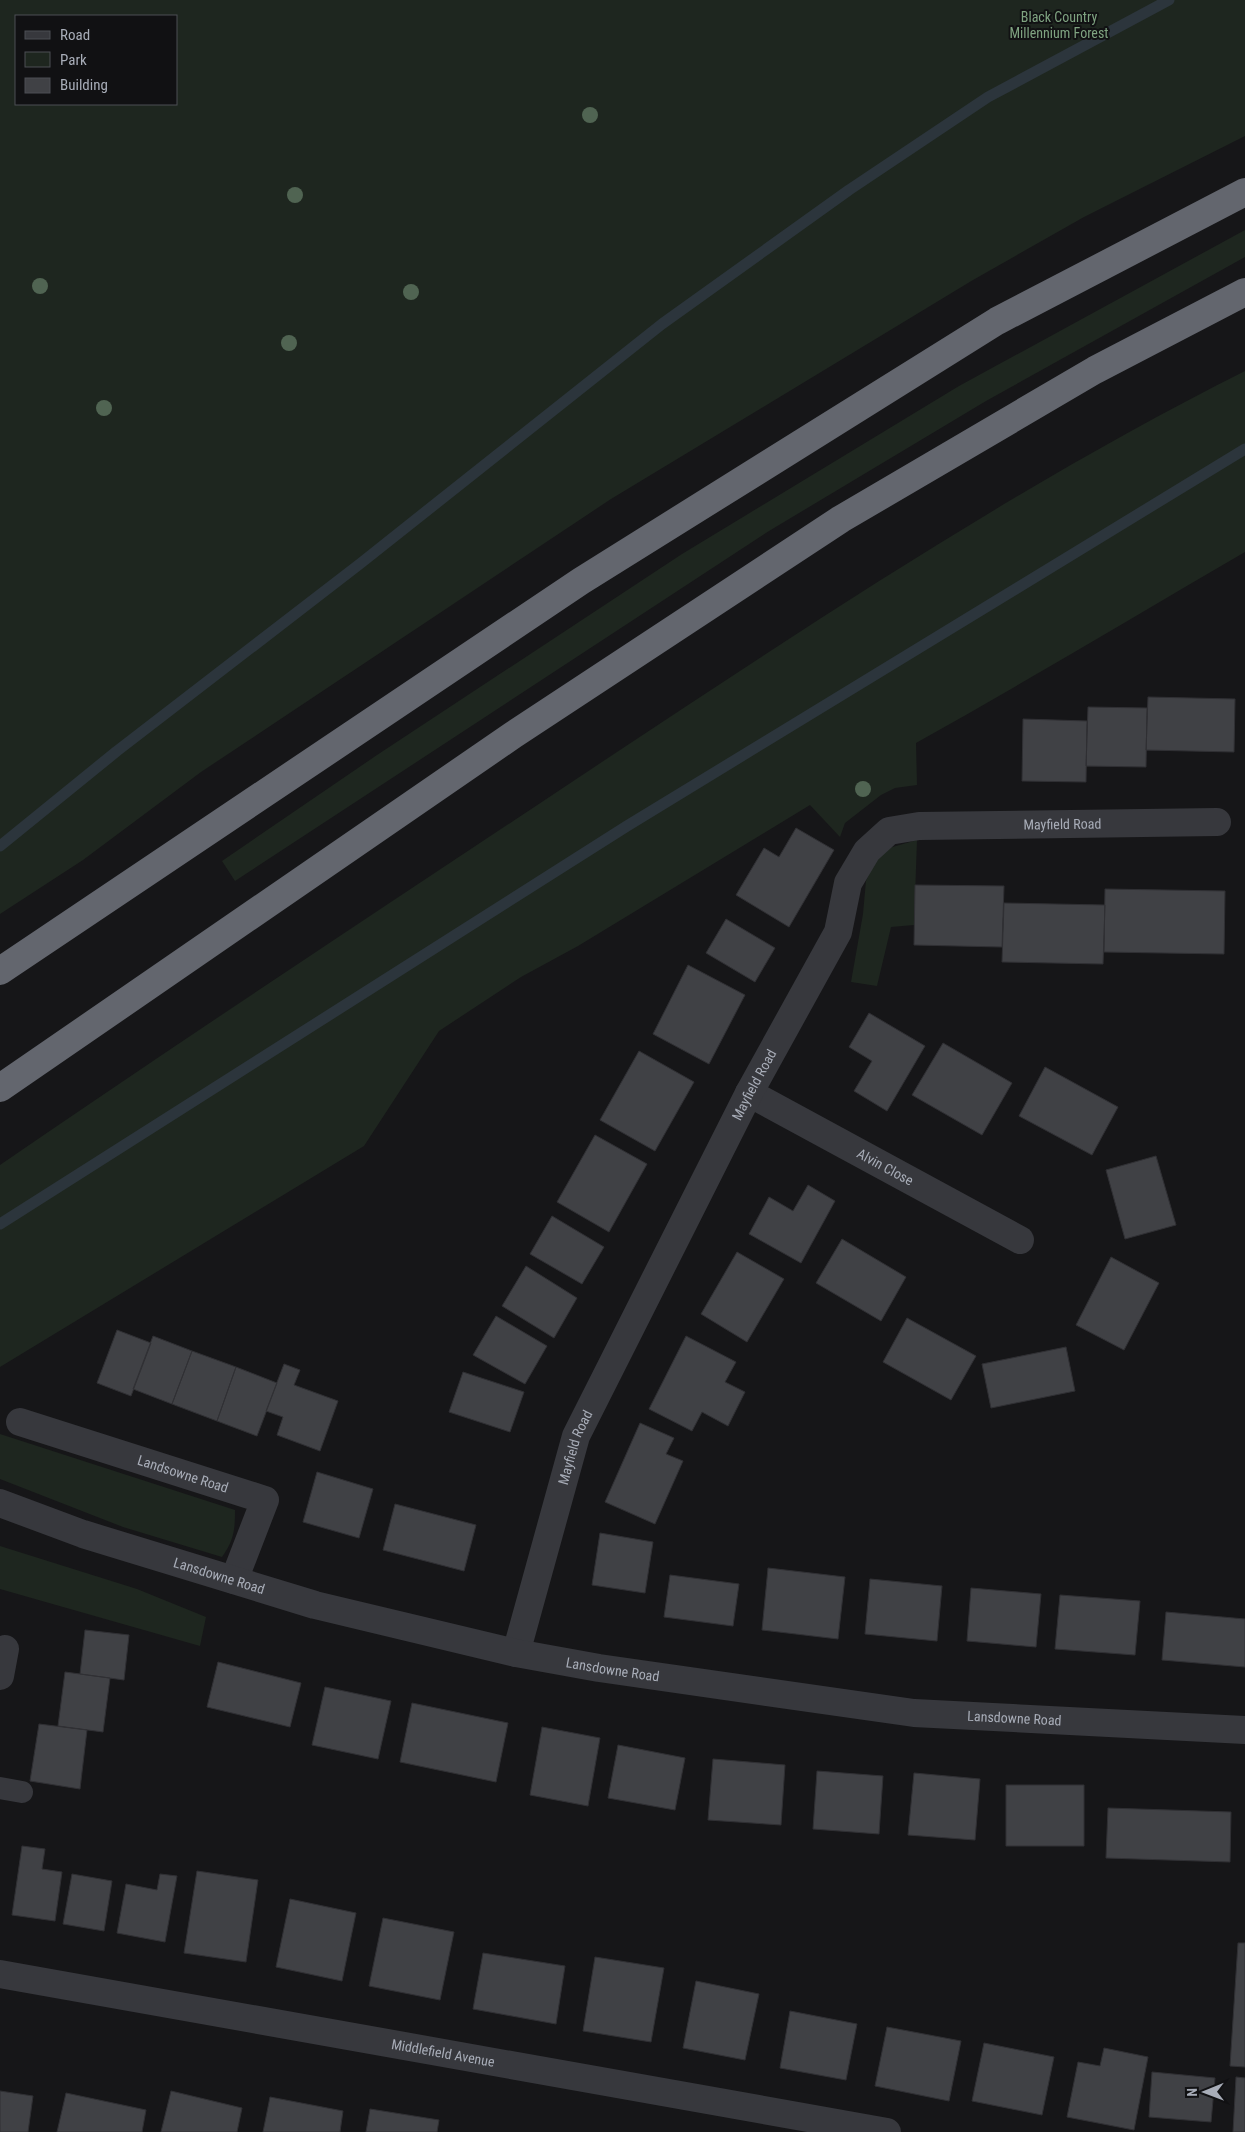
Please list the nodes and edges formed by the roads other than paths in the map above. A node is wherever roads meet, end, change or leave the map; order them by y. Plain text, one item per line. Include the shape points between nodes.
1 (1245, 192) edge
2 (1245, 292) edge
3 (1217, 822) dead end
4 (0, 971) edge
5 (0, 1088) edge
6 (749, 1093) junction
7 (1020, 1240) dead end
8 (20, 1422) dead end
9 (0, 1503) edge
10 (234, 1580) junction
11 (6, 1649) dead end
12 (516, 1653) junction
13 (0, 1676) edge
14 (1245, 1730) edge
15 (0, 1974) edge
16 (887, 2132) edge

1 - 4 highway via 997,321 589,575
2 - 5 highway via 1095,370 841,520 513,735
3 - 6 street, Mayfield Road via 919,826 889,831 866,851 848,883 838,932
6 - 7 street, Alvin Close
6 - 12 street, Mayfield Road via 576,1436
8 - 10 street, Landsowne Road via 265,1500
9 - 10 street, Lansdowne Road via 83,1534
10 - 12 street, Lansdowne Road via 314,1605
11 - 13 street
12 - 14 street, Lansdowne Road via 914,1713
15 - 16 street, Middlefield Avenue

